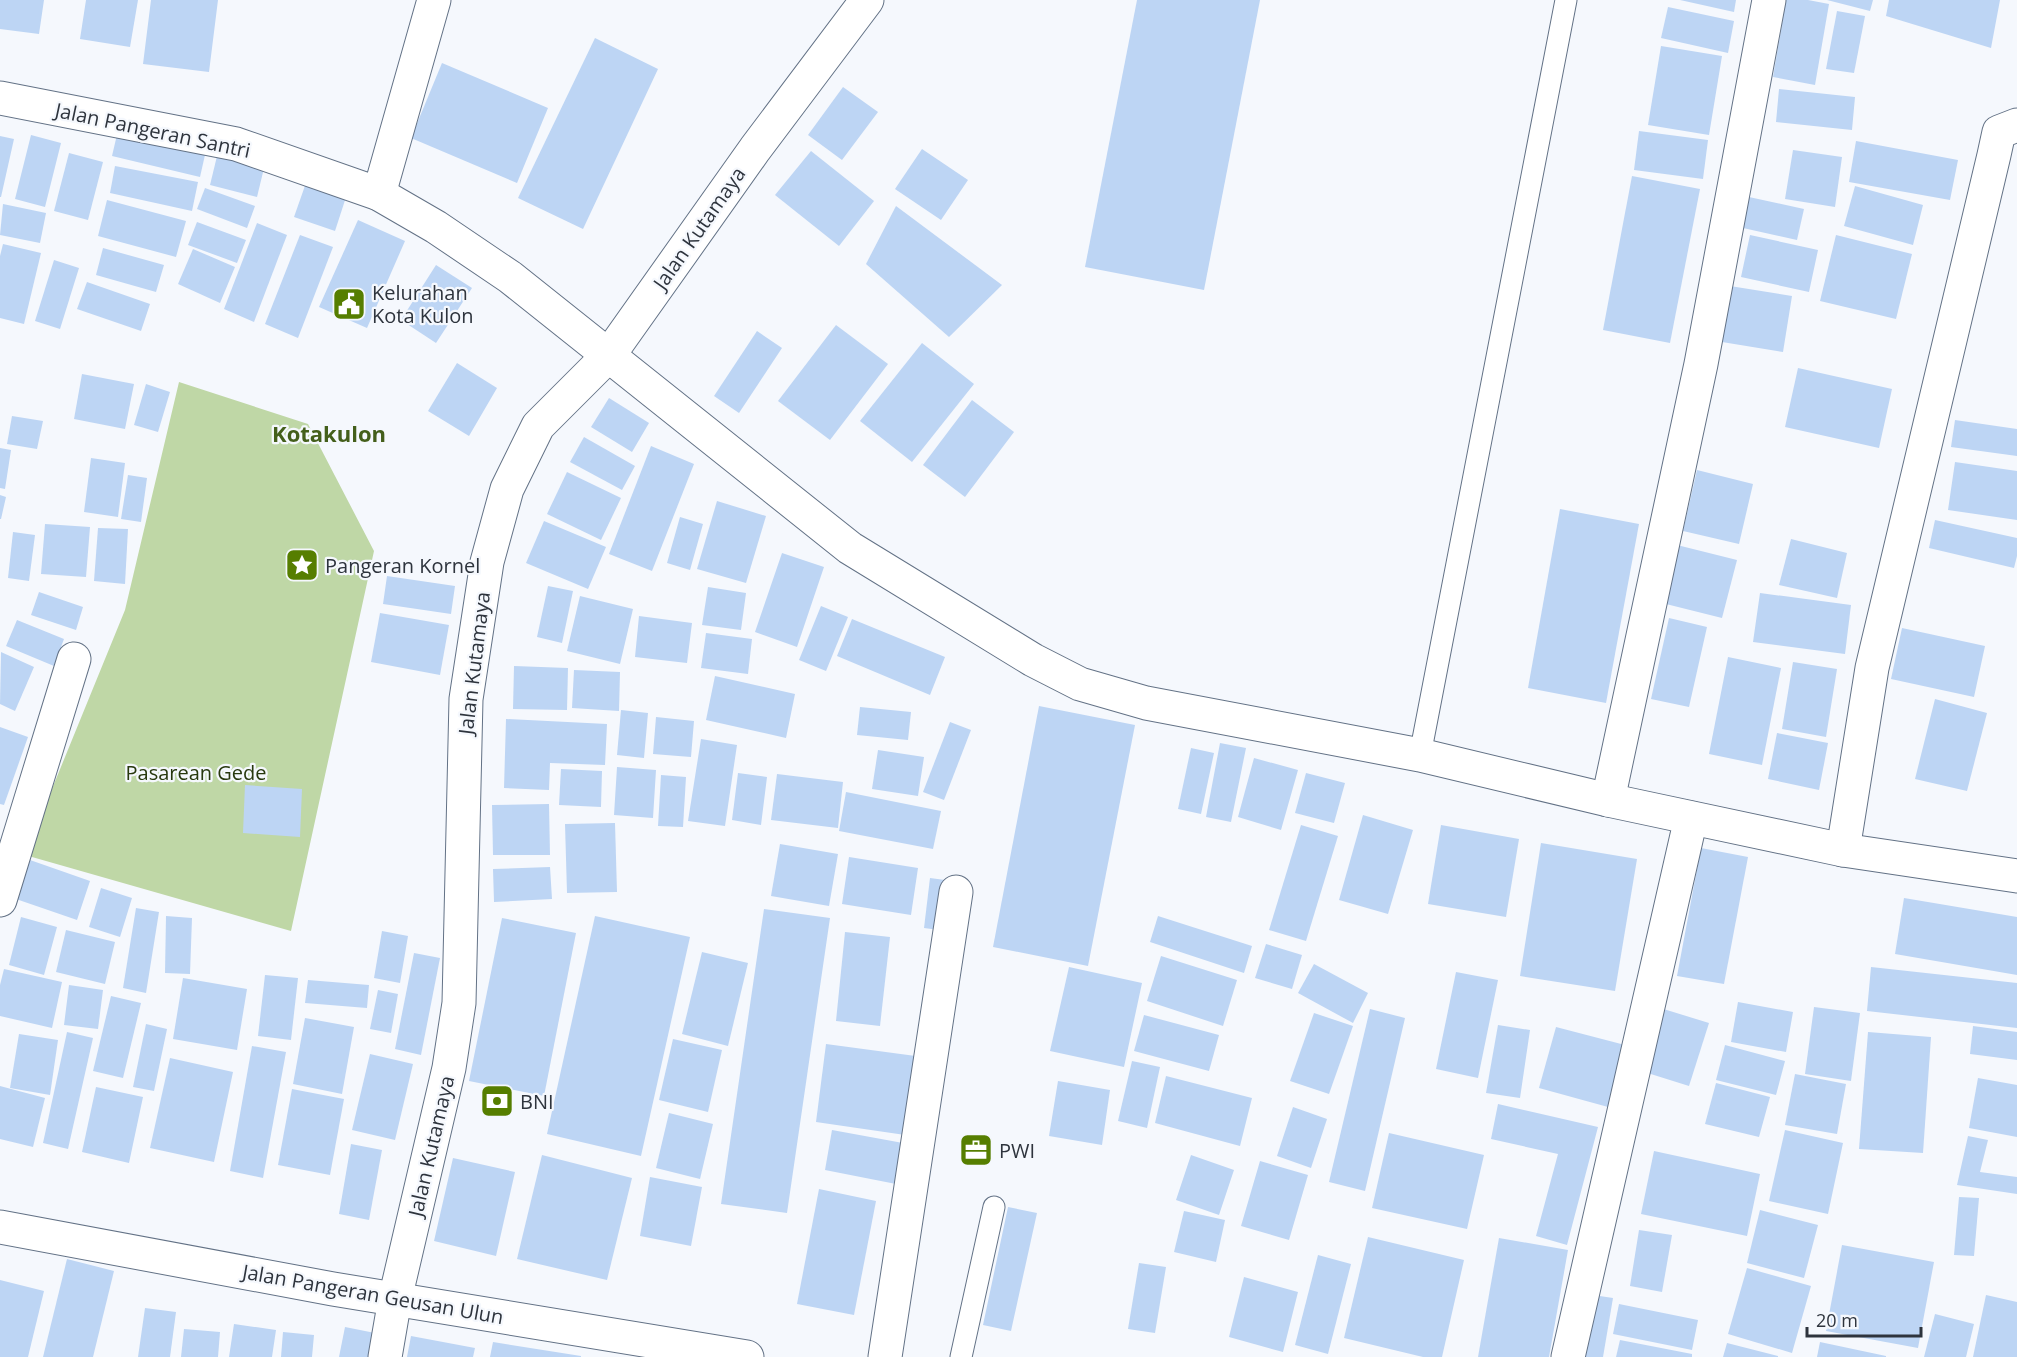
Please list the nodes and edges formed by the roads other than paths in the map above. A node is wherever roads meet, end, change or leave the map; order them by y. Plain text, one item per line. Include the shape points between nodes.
1 (434, 0) edge
2 (867, 0) edge
3 (1566, 0) edge
4 (1769, 0) edge
5 (0, 98) edge
6 (2017, 125) edge
7 (379, 194) junction
8 (609, 355) junction
9 (74, 659) dead end
10 (1420, 755) junction
11 (1608, 800) junction
12 (1691, 818) junction
13 (1843, 850) junction
14 (2017, 876) edge
15 (956, 892) dead end
16 (0, 900) edge
17 (994, 1207) dead end
18 (0, 1227) edge
19 (395, 1299) junction
20 (385, 1357) edge
21 (747, 1357) edge
22 (885, 1357) edge
23 (961, 1357) edge
24 (1568, 1357) edge

1 - 7 street
2 - 8 street, Jalan Kutamaya via 755,149
3 - 10 lane
4 - 11 street via 1701,364
5 - 7 street, Jalan Pangeran Santri via 236,144
6 - 13 street via 1999,132 1872,668
7 - 8 street, Jalan Pangeran Santri via 510,277
8 - 10 street, Jalan Pangeran Santri via 850,548 1033,660 1080,684 1146,703
8 - 19 street, Jalan Kutamaya via 538,426 507,489 487,562 466,699 459,1003 449,1068
9 - 16 street
10 - 11 street, Jalan Pangeran Santri
11 - 12 street, Jalan Pangeran Santri
12 - 13 street, Jalan Pangeran Santri
12 - 24 street
13 - 14 street, Jalan Pangeran Santri
15 - 22 street
17 - 23 lane
18 - 19 street, Jalan Pangeran Geusan Ulun
19 - 20 street, Jalan Kutamaya
19 - 21 street, Jalan Pangeran Geusan Ulun

